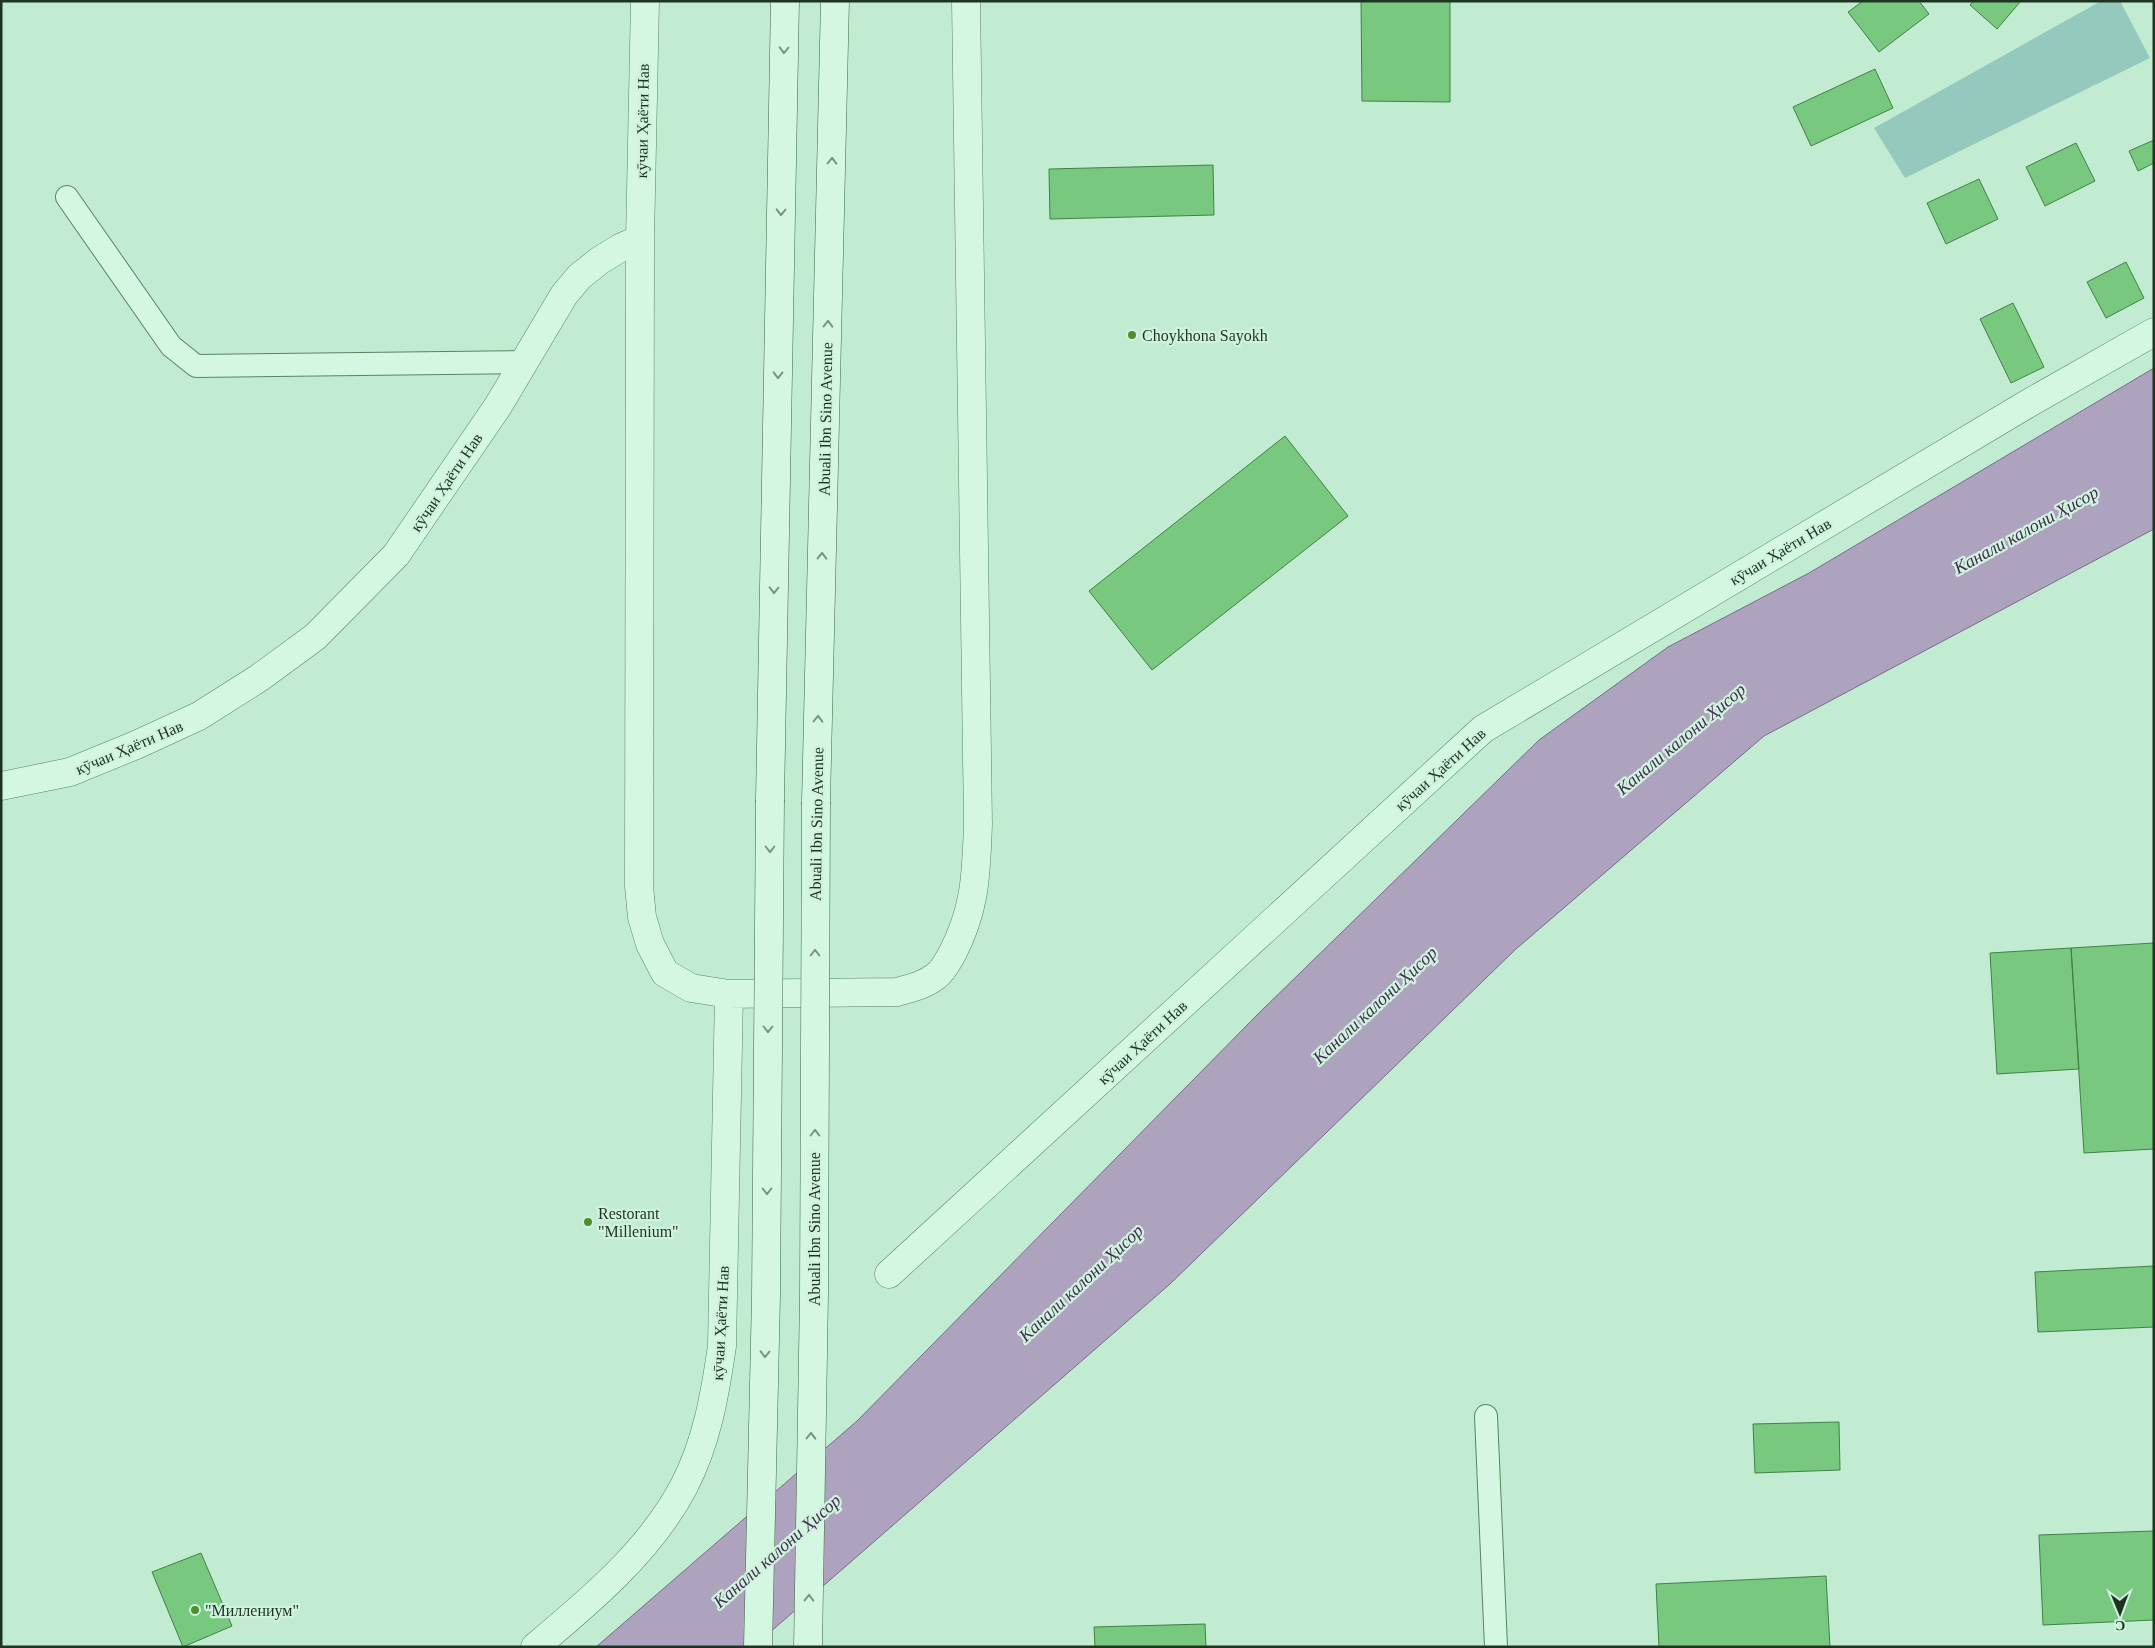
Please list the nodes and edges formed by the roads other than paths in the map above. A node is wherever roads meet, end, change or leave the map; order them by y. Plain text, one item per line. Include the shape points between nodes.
1 (645, 1) edge
2 (785, 1) edge
3 (835, 1) edge
4 (966, 1) edge
5 (67, 197) dead end
6 (640, 239) junction
7 (2154, 332) edge
8 (524, 362) junction
9 (1, 786) edge
10 (729, 994) junction
11 (889, 1274) dead end
12 (1486, 1416) dead end
13 (535, 1647) edge
14 (758, 1647) edge
15 (808, 1647) edge
16 (1496, 1647) edge

1 - 6 street, кӯчаи Ҳаёти Нав
2 -> 14 street, bridge
15 -> 3 street, Abuali Ibn Sino Avenue, bridge via 814,1285 816,802
4 - 10 street via 978,824 975,890 968,918 948,960 938,975 921,986 897,992
5 - 8 lane via 171,346 196,366
6 - 8 street, кӯчаи Ҳаёти Нав via 620,248 579,277 564,295
6 - 10 street via 639,886 642,917 650,944 666,973 691,988
7 - 11 street, кӯчаи Ҳаёти Нав via 2029,402 1484,729
8 - 9 street, кӯчаи Ҳаёти Нав via 498,406 396,555 315,637 199,716 70,772
10 - 13 street, кӯчаи Ҳаёти Нав via 722,1346 715,1395 703,1440 685,1484 664,1520 617,1573
12 - 16 lane

